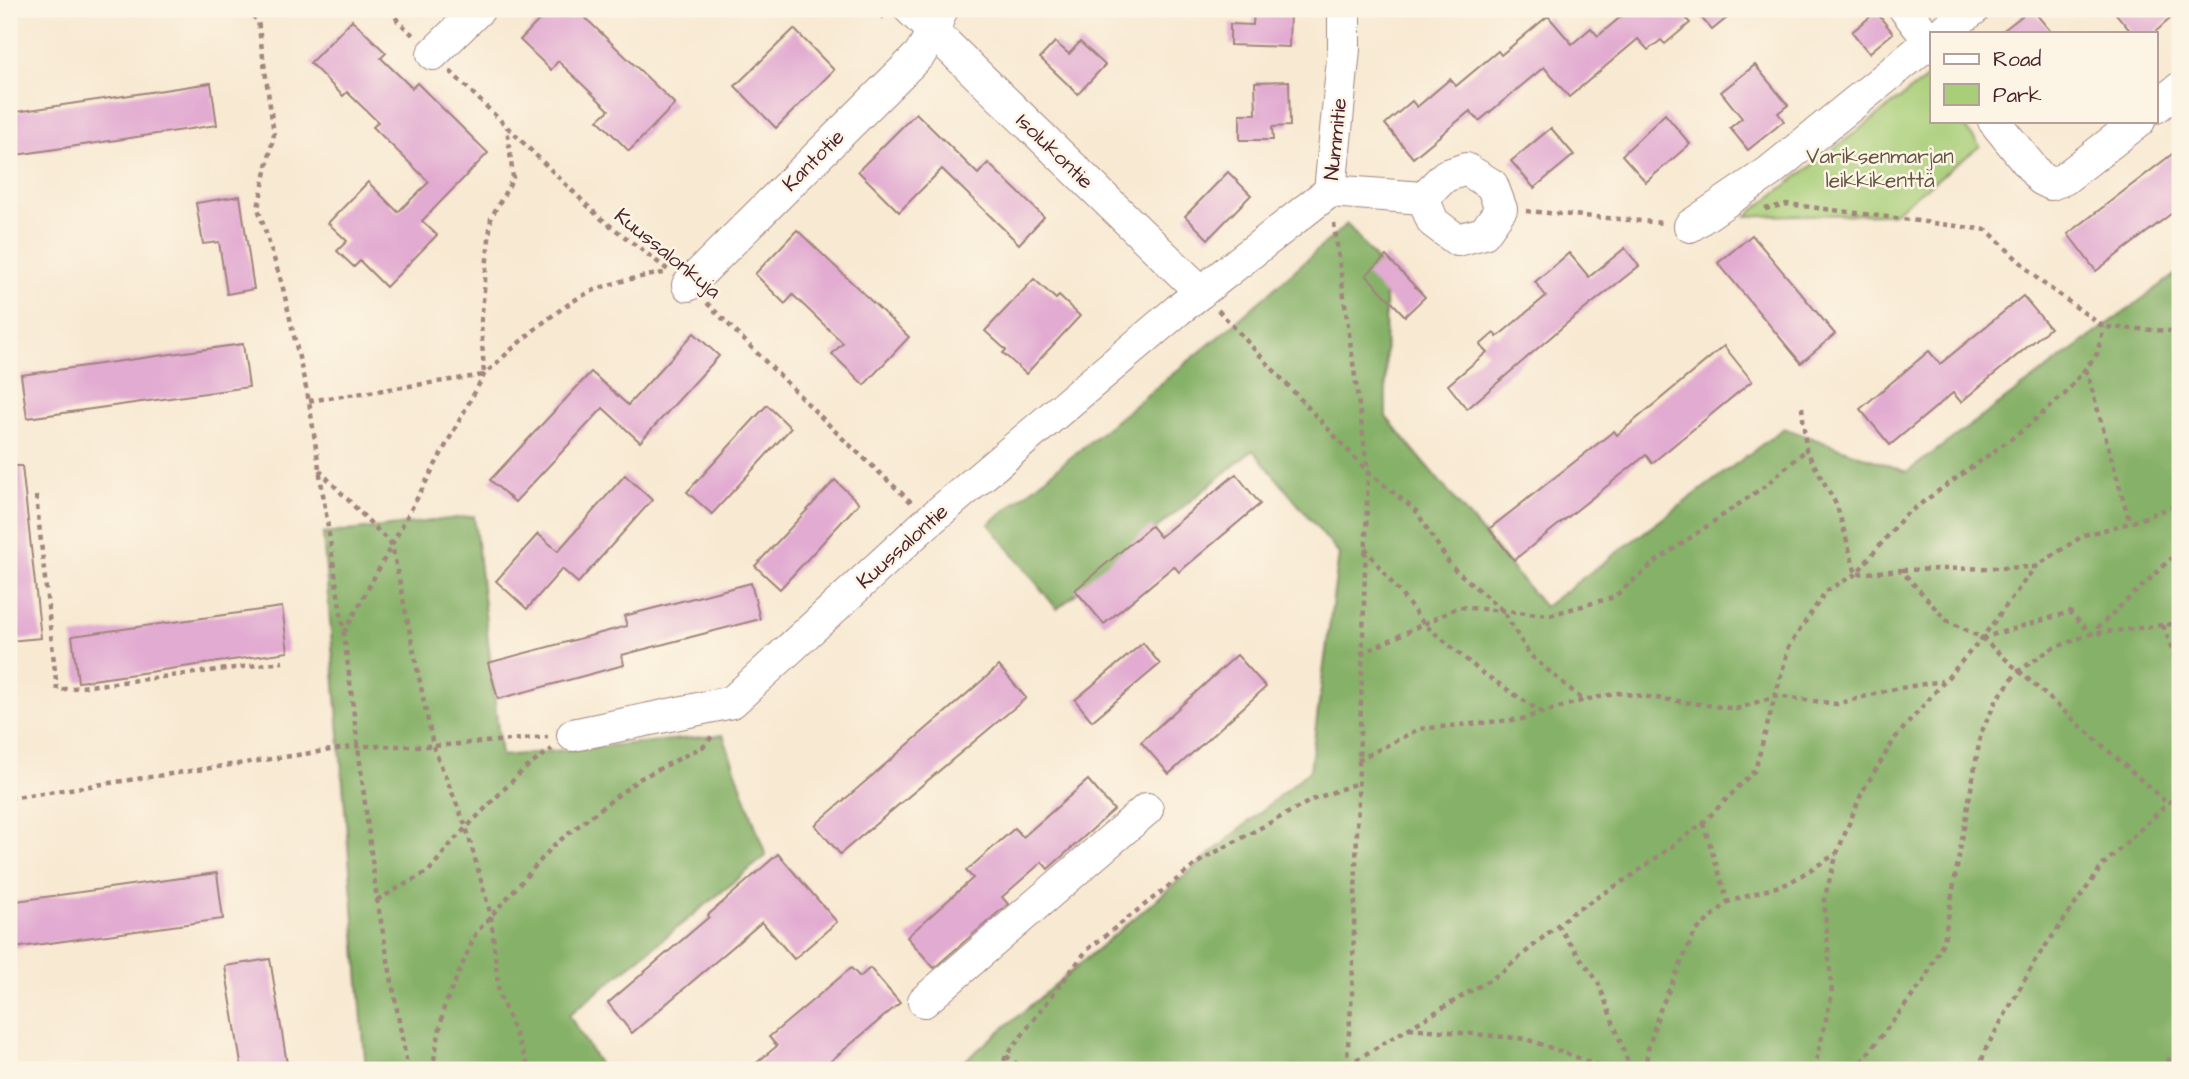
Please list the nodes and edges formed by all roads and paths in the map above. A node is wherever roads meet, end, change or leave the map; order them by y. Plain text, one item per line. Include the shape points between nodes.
1 (16, 9) edge
2 (245, 9) edge
3 (390, 9) edge
4 (479, 9) edge
5 (910, 9) edge
6 (1344, 9) edge
7 (1905, 9) edge
8 (1975, 9) edge
9 (9, 16) edge
10 (938, 20) edge
11 (1945, 32) edge
12 (1930, 36) edge
13 (1930, 43) edge
14 (433, 54) junction
15 (2180, 88) edge
16 (2158, 105) edge
17 (1995, 122) edge
18 (2137, 122) edge
19 (507, 127) junction
20 (1330, 191) junction
21 (1423, 198) junction
22 (1501, 209) junction
23 (1763, 209) dead end
24 (1690, 226) joint
25 (679, 279) junction
26 (1201, 292) junction
27 (2104, 327) junction
28 (2180, 335) edge
29 (2086, 368) junction
30 (484, 375) junction
31 (309, 401) junction
32 (1802, 407) dead end
33 (1806, 450) junction
34 (319, 469) junction
35 (1368, 472) junction
36 (36, 496) dead end
37 (2180, 504) edge
38 (930, 519) junction
39 (2130, 523) junction
40 (392, 545) junction
41 (2180, 546) edge
42 (1365, 548) junction
43 (2035, 567) junction
44 (1901, 570) junction
45 (1856, 574) junction
46 (1503, 611) junction
47 (2180, 623) edge
48 (1424, 624) junction
49 (2164, 625) junction
50 (344, 634) junction
51 (2091, 634) junction
52 (1982, 638) junction
53 (1361, 654) junction
54 (283, 662) dead end
55 (2180, 671) edge
56 (2017, 672) junction
57 (1942, 681) junction
58 (1776, 696) junction
59 (1584, 700) junction
60 (732, 702) junction
61 (1542, 713) junction
62 (573, 735) junction
63 (433, 746) junction
64 (358, 747) junction
65 (1358, 760) junction
66 (1357, 783) junction
67 (2180, 792) edge
68 (9, 798) edge
69 (2168, 804) junction
70 (1147, 809) dead end
71 (1703, 822) junction
72 (466, 827) junction
73 (1837, 853) junction
74 (377, 900) junction
75 (1728, 902) junction
76 (491, 916) junction
77 (1557, 925) junction
78 (924, 1001) dead end
79 (1408, 1027) junction
80 (2180, 1045) edge
81 (1006, 1056) junction
82 (1346, 1067) edge
83 (408, 1070) edge
84 (432, 1070) edge
85 (530, 1070) edge
86 (1000, 1070) edge
87 (1025, 1070) edge
88 (1339, 1070) edge
89 (1612, 1070) edge
90 (1631, 1070) edge
91 (1645, 1070) edge
92 (1814, 1070) edge
93 (1856, 1070) edge
94 (1980, 1070) edge
95 (2161, 1070) edge

1 - 9 path
2 - 31 path via 258,21 274,134 258,208 282,284
3 - 14 path, Kuussalonkuja
4 - 14 street
5 - 10 street, Isolukontie
6 - 20 street, Nummitie
7 - 12 street
8 - 11 street
10 - 25 street, Kantotie via 920,54
10 - 26 street, Isolukontie
13 - 24 street via 1769,172
14 - 19 path, Kuussalonkuja
15 - 16 street
17 - 18 street via 2051,184 2064,179
19 - 25 path, Kuussalonkuja via 599,217
19 - 30 path via 513,178 491,218 481,322
20 - 21 street
20 - 26 street, Nummitie
20 - 35 path
21 - 22 street via 1445,176 1466,169 1492,185
21 - 22 street via 1433,222 1457,240 1484,233
22 - 24 path
23 - 27 path via 1787,204 1987,230 2040,281
25 - 30 path via 624,280 573,301
25 - 38 path, Kuussalonkuja
26 - 35 path
26 - 38 street, Kuussalontie
27 - 28 path
27 - 29 path via 2097,354
29 - 39 path
29 - 45 path via 2065,394 2022,431 1905,514
30 - 31 path
30 - 40 path
31 - 34 path
32 - 33 path
33 - 45 path via 1837,506
33 - 46 path via 1765,486 1655,562 1614,597 1550,615
34 - 40 path
34 - 50 path
35 - 42 path
35 - 46 path via 1416,511 1451,566
36 - 54 path via 57,690
37 - 39 path
38 - 60 street, Kuussalontie
39 - 43 path via 2084,535
40 - 50 path
40 - 63 path
41 - 51 path
42 - 48 path
42 - 53 path
43 - 44 path
43 - 52 path
44 - 45 path
44 - 52 path via 1946,620
45 - 58 path via 1826,591 1789,646
46 - 48 path via 1459,607
46 - 59 path via 1530,655
47 - 49 path
48 - 53 path
48 - 61 path via 1481,672
49 - 51 path
49 - 55 path
50 - 64 path
51 - 52 path via 2070,611
51 - 56 path via 2050,649
52 - 56 path
52 - 57 path
53 - 65 path
56 - 69 path
56 - 93 path via 1981,733 1944,940 1924,981
57 - 58 path via 1837,704
57 - 73 path via 1896,737 1862,792
58 - 59 path via 1736,709 1619,693
58 - 71 path via 1755,770
59 - 61 path
60 - 62 street
60 - 76 path via 706,745 639,779 555,844
61 - 65 path via 1419,729
62 - 63 path
62 - 72 path via 523,770
63 - 64 path
63 - 72 path
64 - 68 path
64 - 74 path
65 - 66 path
66 - 81 path via 1312,800 1203,859 1087,950
66 - 82 path
67 - 69 path
69 - 94 path via 2103,865 2051,937 1984,1052
70 - 78 street
71 - 75 path
71 - 77 path
72 - 74 path via 429,871
72 - 76 path
73 - 75 path via 1789,883
73 - 92 path via 1825,900 1832,994
74 - 83 path
75 - 91 path via 1695,932 1659,1012
76 - 84 path via 476,933 444,1007
76 - 85 path via 499,994
77 - 79 path via 1501,973
77 - 90 path via 1598,982
79 - 82 path
79 - 89 path via 1526,1039
80 - 95 path
81 - 86 path
81 - 87 path
82 - 88 path

